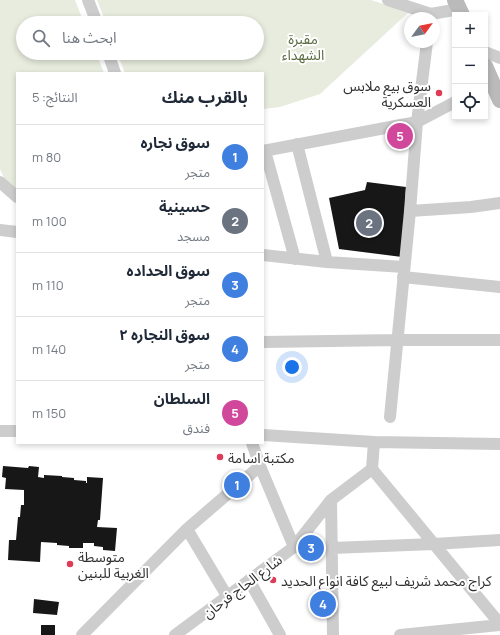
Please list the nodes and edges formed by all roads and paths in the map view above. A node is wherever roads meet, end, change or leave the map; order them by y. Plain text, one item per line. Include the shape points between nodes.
1 (88, 0) edge
2 (388, 0) edge
3 (457, 6) edge
4 (420, 12) edge
5 (440, 13) edge
6 (94, 16) edge
7 (426, 48) edge
8 (488, 53) edge
9 (500, 58) edge
10 (110, 60) edge
11 (115, 72) edge
12 (488, 73) edge
13 (493, 85) edge
14 (500, 100) edge
15 (452, 104) edge
16 (417, 122) junction
17 (297, 144) junction
18 (264, 151) edge
19 (0, 182) edge
20 (16, 197) edge
21 (500, 203) edge
22 (410, 211) junction
23 (0, 230) edge
24 (16, 232) edge
25 (264, 255) edge
26 (295, 259) junction
27 (327, 262) junction
28 (403, 272) junction
29 (500, 287) edge
30 (398, 340) junction
31 (500, 340) edge
32 (264, 342) edge
33 (390, 417) dead end
34 (0, 431) edge
35 (16, 431) edge
36 (264, 435) edge
37 (374, 442) junction
38 (252, 444) edge
39 (500, 444) edge
40 (260, 466) junction
41 (372, 469) junction
42 (331, 500) junction
43 (187, 529) junction
44 (500, 540) edge
45 (434, 544) junction
46 (294, 547) junction
47 (332, 548) junction
48 (249, 580) junction
49 (228, 596) junction
50 (500, 625) edge
51 (82, 635) edge
52 (175, 635) edge
53 (280, 635) edge
54 (333, 635) edge
55 (400, 635) edge

1 - 6 street
2 - 4 street
3 - 5 street
7 - 16 street
8 - 9 street
10 - 11 street
12 - 13 street
13 - 14 street
15 - 16 street
16 - 17 street
16 - 22 street
17 - 18 street
17 - 27 street
18 - 26 street
19 - 20 street
21 - 22 street
22 - 28 street
23 - 24 street
25 - 26 street
26 - 27 street
27 - 28 street
28 - 29 street
28 - 30 street
30 - 31 street
30 - 32 street
30 - 33 street
34 - 35 street
36 - 37 street
37 - 39 street
37 - 41 street
38 - 40 street
40 - 43 street
40 - 46 street
41 - 42 street, شارع الحاج فرحان
41 - 45 street
42 - 46 street, شارع الحاج فرحان
42 - 47 street
43 - 49 street
43 - 51 street
44 - 45 street
45 - 47 street
45 - 50 street
46 - 48 street, شارع الحاج فرحان
47 - 54 street
48 - 49 street, شارع الحاج فرحان
48 - 53 street
49 - 52 street, شارع الحاج فرحان
50 - 55 street

